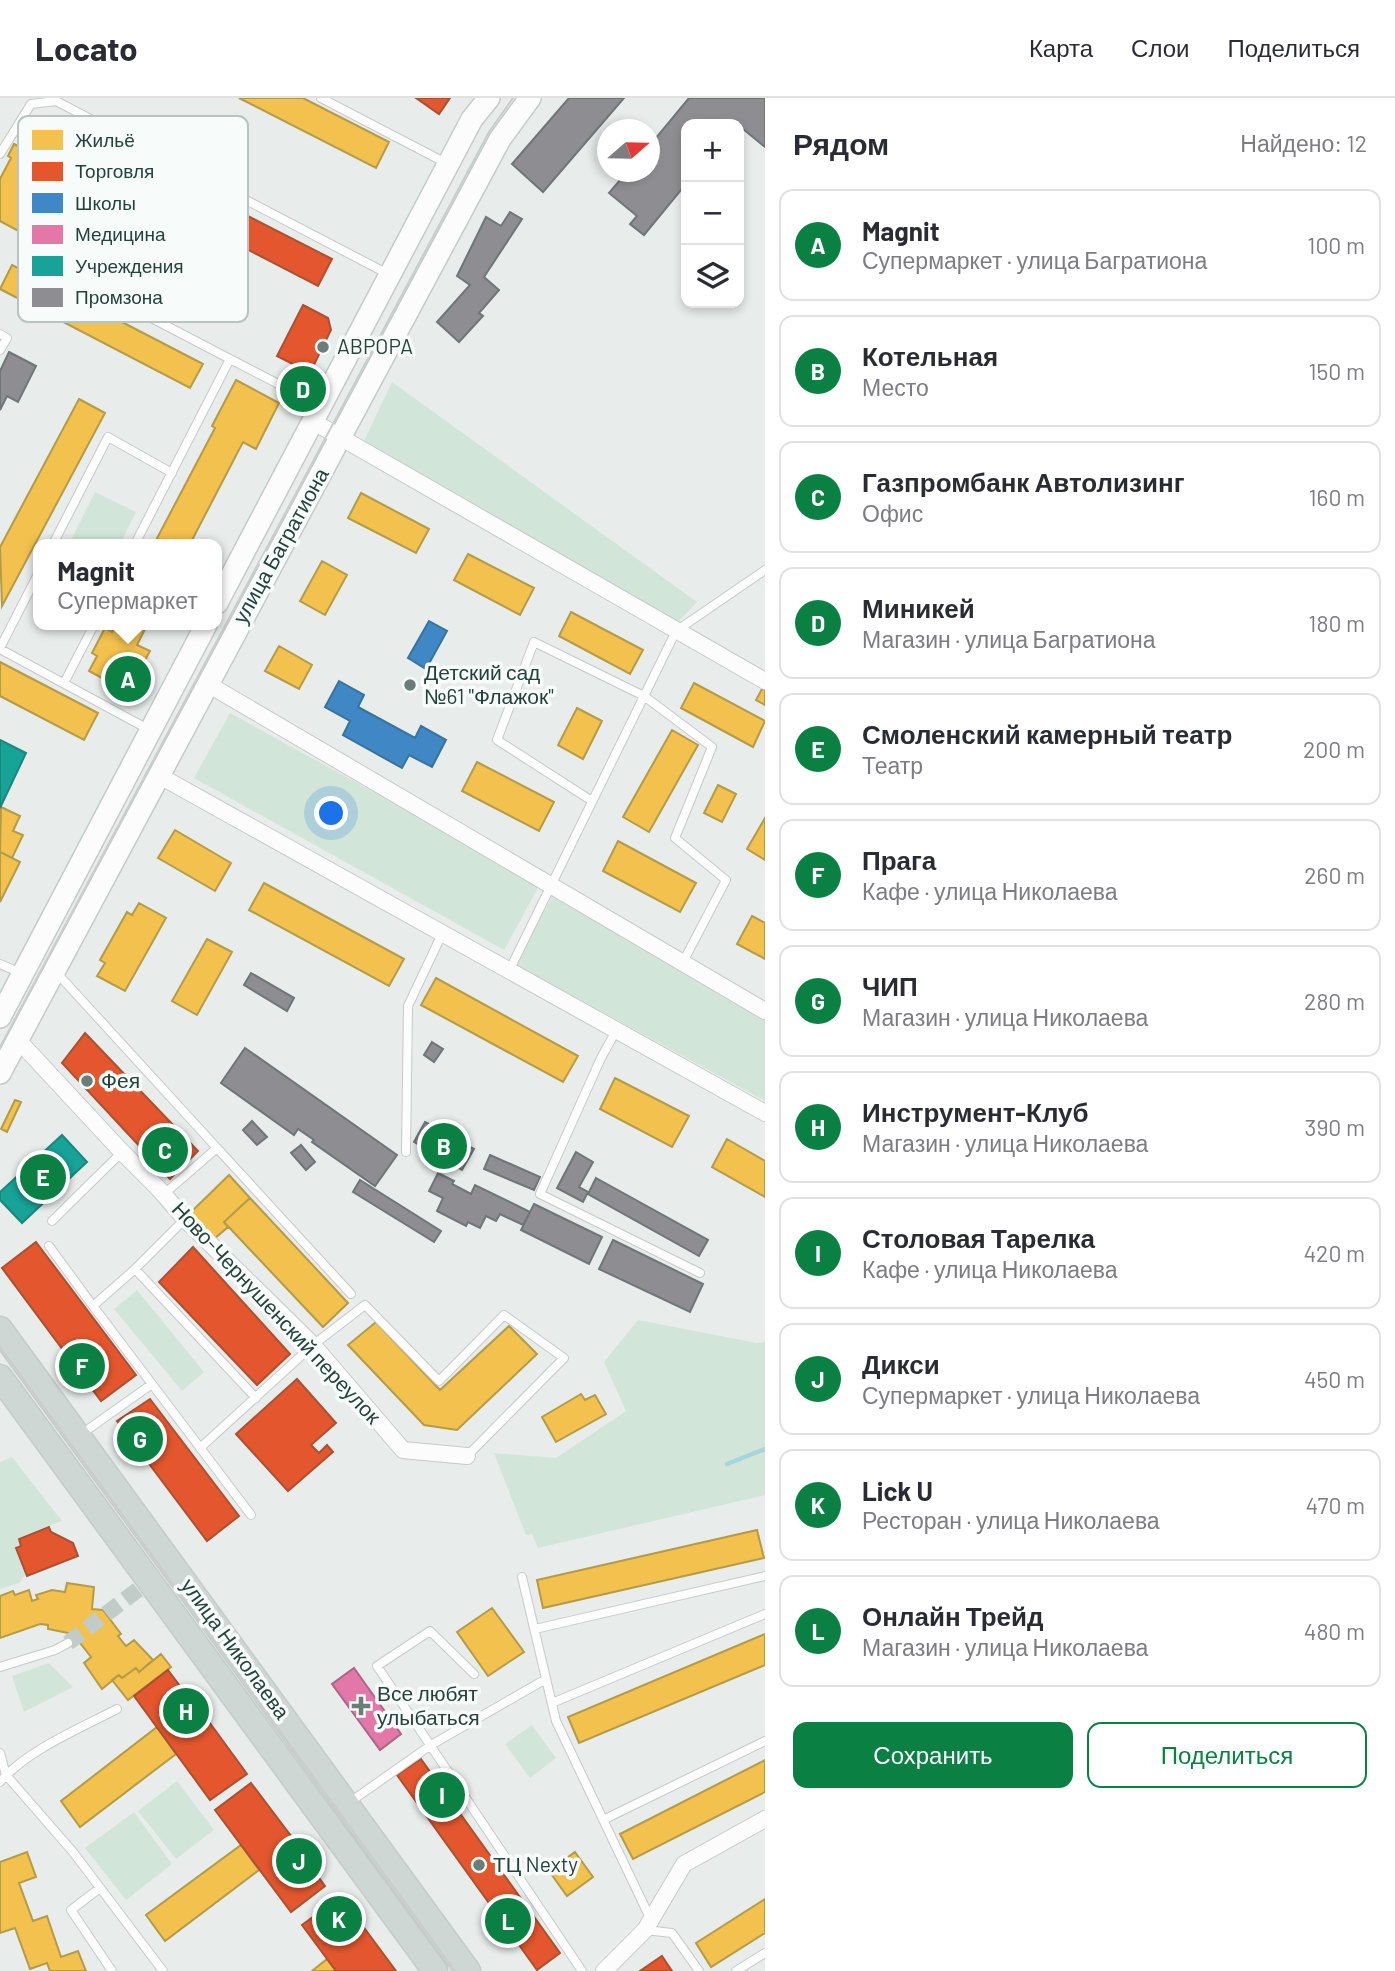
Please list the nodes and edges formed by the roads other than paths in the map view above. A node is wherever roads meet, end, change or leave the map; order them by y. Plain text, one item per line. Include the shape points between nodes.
1 (321, 98) edge
2 (489, 98) edge
3 (530, 98) edge
4 (33, 101) edge
5 (24, 116) edge
6 (86, 116) edge
7 (18, 125) edge
8 (0, 154) edge
9 (449, 164) junction
10 (248, 201) edge
11 (390, 275) junction
12 (159, 322) edge
13 (0, 334) edge
14 (0, 350) edge
15 (230, 359) junction
16 (316, 413) junction
17 (342, 436) junction
18 (172, 473) junction
19 (56, 539) edge
20 (138, 539) edge
21 (765, 570) edge
22 (33, 584) edge
23 (222, 593) edge
24 (91, 630) edge
25 (203, 630) edge
26 (676, 631) junction
27 (0, 649) edge
28 (765, 681) edge
29 (64, 683) junction
30 (206, 683) junction
31 (644, 696) junction
32 (151, 730) junction
33 (159, 775) junction
34 (592, 801) junction
35 (552, 884) junction
36 (442, 934) junction
37 (683, 962) junction
38 (0, 964) edge
39 (54, 970) junction
40 (509, 971) junction
41 (23, 974) junction
42 (765, 1011) edge
43 (0, 1017) edge
44 (616, 1031) junction
45 (18, 1040) junction
46 (0, 1073) edge
47 (765, 1113) edge
48 (217, 1148) junction
49 (122, 1152) junction
50 (406, 1152) dead end
51 (164, 1194) junction
52 (185, 1219) junction
53 (52, 1222) dead end
54 (48, 1246) dead end
55 (135, 1269) junction
56 (700, 1273) dead end
57 (351, 1294) dead end
58 (93, 1306) junction
59 (0, 1329) edge
60 (313, 1345) junction
61 (0, 1377) edge
62 (152, 1384) junction
63 (256, 1398) junction
64 (77, 1437) junction
65 (200, 1448) junction
66 (467, 1456) joint
67 (251, 1515) dead end
68 (765, 1576) edge
69 (523, 1577) dead end
70 (148, 1582) junction
71 (189, 1588) junction
72 (765, 1614) edge
73 (535, 1629) junction
74 (68, 1643) tunnel mouth
75 (0, 1667) edge
76 (474, 1674) dead end
77 (547, 1679) junction
78 (552, 1703) junction
79 (117, 1709) dead end
80 (765, 1741) edge
81 (431, 1745) junction
82 (0, 1753) edge
83 (3, 1778) edge
84 (347, 1804) junction
85 (765, 1819) edge
86 (603, 1820) junction
87 (100, 1888) junction
88 (648, 1925) junction
89 (765, 1953) edge
90 (112, 1971) edge
91 (163, 1971) edge
92 (435, 1971) edge
93 (468, 1971) edge
94 (582, 1971) edge
95 (604, 1971) edge
96 (699, 1971) edge
97 (736, 1971) edge

1 - 9 lane
2 - 9 main road, улица Багратиона via 472,119
3 - 17 main road, улица Багратиона via 500,139
4 - 5 lane
4 - 6 lane via 57,101
7 - 8 lane
9 - 11 main road, улица Багратиона
10 - 11 lane
11 - 16 main road, улица Багратиона
12 - 15 lane
13 - 14 lane via 7,338
15 - 16 lane
15 - 18 lane
16 - 17 street
16 - 23 main road, улица Багратиона
17 - 26 street
17 - 30 main road, улица Багратиона
18 - 19 lane via 108,437
18 - 20 lane
21 - 26 lane
22 - 27 lane
24 - 29 lane
25 - 32 main road, улица Багратиона
26 - 28 street
26 - 31 lane
27 - 29 lane
29 - 32 lane
30 - 33 main road, улица Багратиона
30 - 35 street
31 - 34 lane
31 - 34 lane via 534,642 497,740
31 - 37 lane via 712,747 675,838 726,880
32 - 41 main road, улица Багратиона
33 - 36 street
33 - 39 main road, улица Багратиона
34 - 35 lane
35 - 37 street
35 - 40 lane
36 - 40 street
36 - 50 lane via 408,1006
37 - 42 street
38 - 41 lane
39 - 45 main road, улица Багратиона
39 - 48 lane
40 - 44 street
41 - 43 main road, улица Багратиона
44 - 47 street
44 - 56 lane via 540,1195
45 - 46 main road, улица Багратиона
45 - 49 street, Ново-Чернушенский переулок
48 - 51 lane
48 - 57 lane
49 - 51 street, Ново-Чернушенский переулок
49 - 53 lane
51 - 52 street, Ново-Чернушенский переулок
52 - 55 lane
52 - 60 street, Ново-Чернушенский переулок
54 - 58 lane
55 - 58 lane
55 - 63 lane
58 - 62 lane
59 - 64 main road, улица Николаева
60 - 63 lane
60 - 66 street, Ново-Чернушенский переулок via 403,1450
60 - 66 lane via 365,1305 439,1381 504,1315 564,1358
61 - 70 main road, улица Николаева
62 - 64 lane
62 - 65 lane
63 - 65 lane
64 - 71 main road, улица Николаева
65 - 67 lane
68 - 73 lane
69 - 73 lane
70 - 71 street
70 - 92 main road, улица Николаева
71 - 84 main road, улица Николаева
72 - 78 lane
73 - 77 lane
74 - 75 lane
76 - 81 lane via 430,1630 377,1666
77 - 78 lane
77 - 81 lane
78 - 86 lane via 556,1721
79 - 83 lane via 39,1751
80 - 86 lane
81 - 84 lane
81 - 94 lane
82 - 83 lane
83 - 87 lane via 73,1852
84 - 93 main road, улица Николаева
85 - 88 street via 684,1864
86 - 88 lane
87 - 90 lane via 71,1910
87 - 91 lane
88 - 95 street
88 - 96 lane via 672,1933
89 - 97 lane

